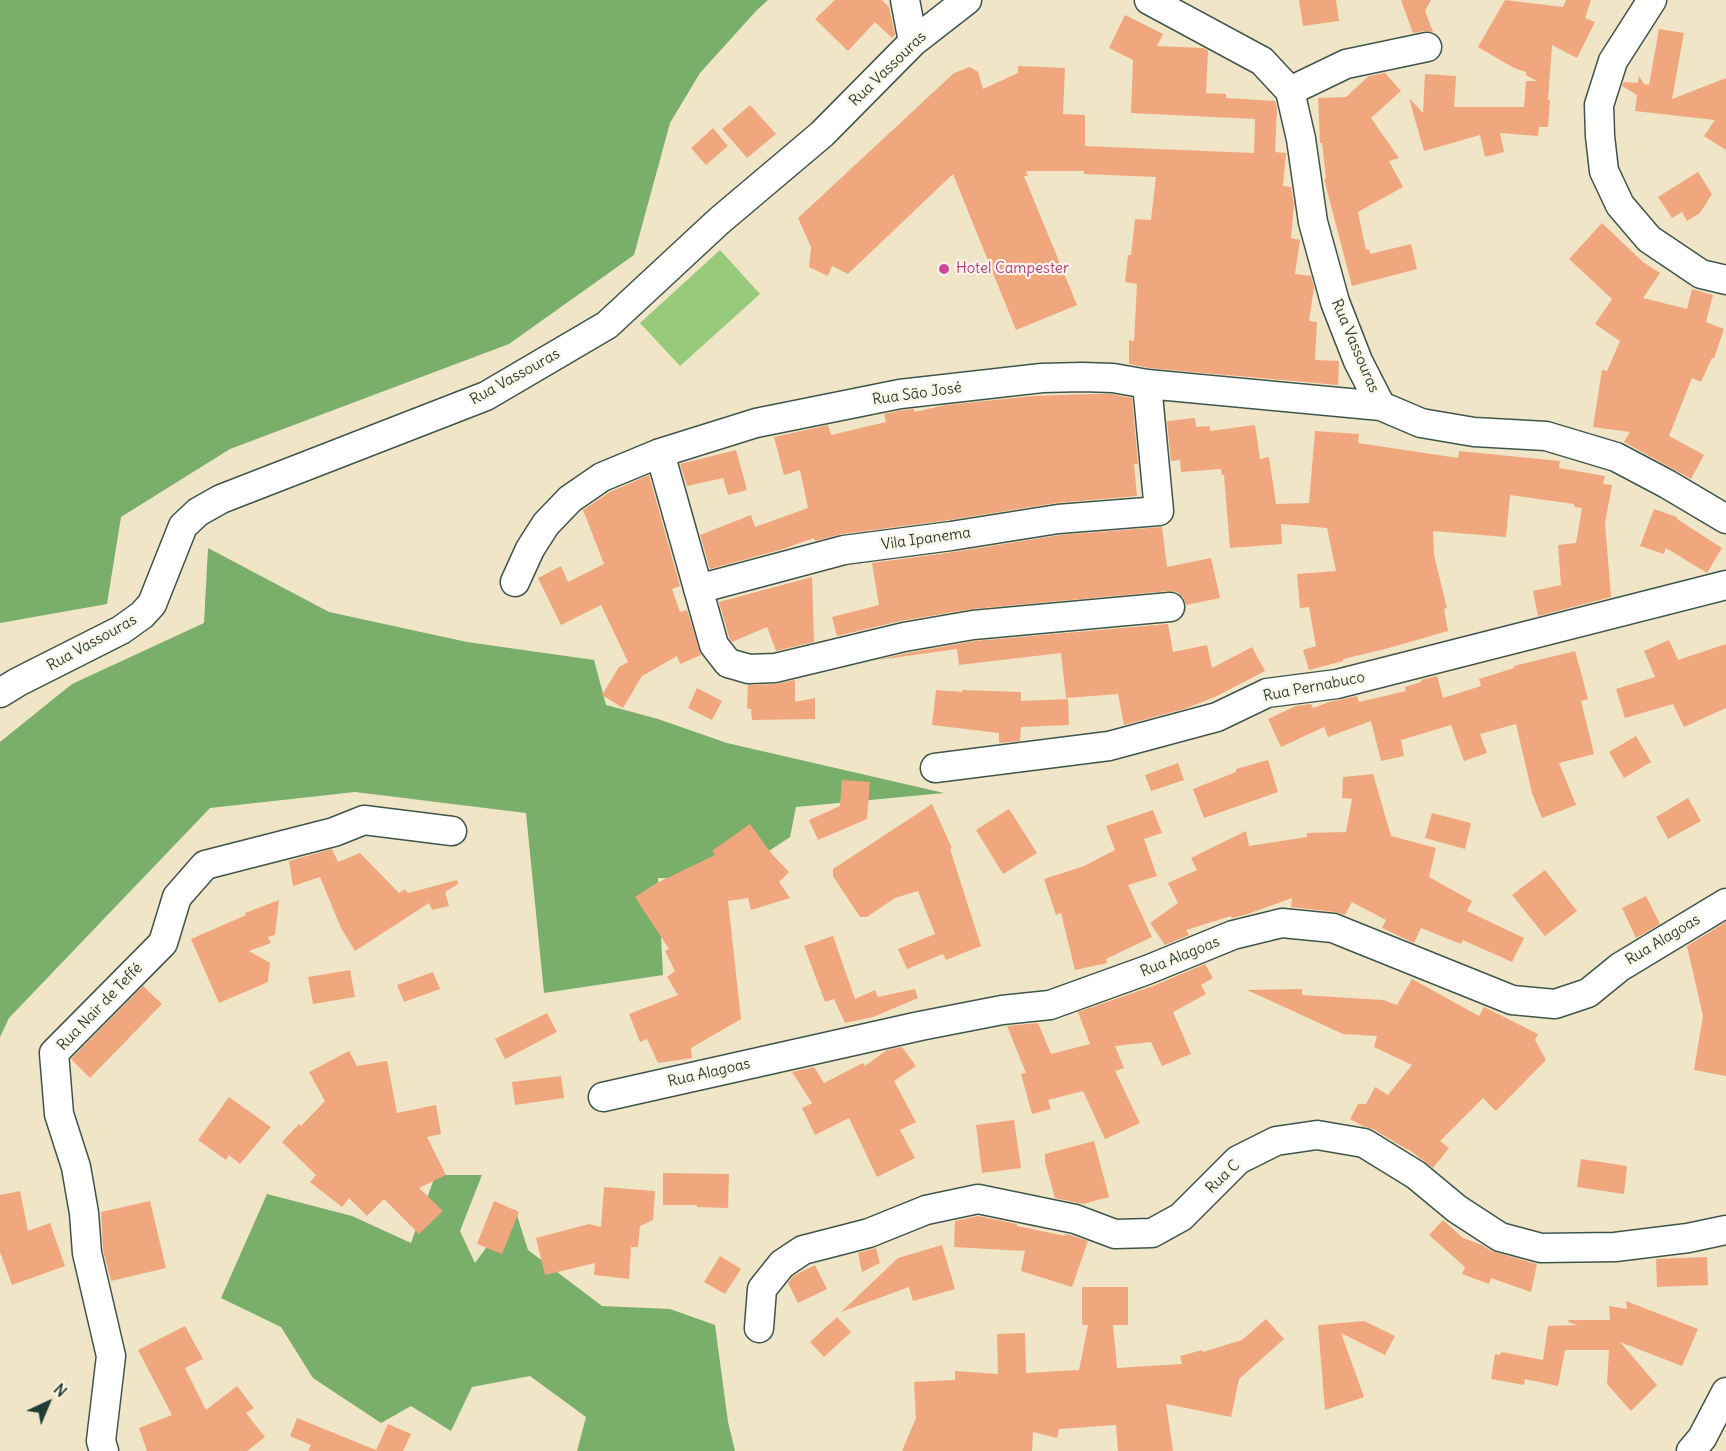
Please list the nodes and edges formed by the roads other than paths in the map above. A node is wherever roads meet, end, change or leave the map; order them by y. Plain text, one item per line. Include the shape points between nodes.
1 (905, 0) edge
2 (967, 0) edge
3 (1149, 0) edge
4 (1652, 0) edge
5 (913, 42) junction
6 (1427, 47) dead end
7 (1290, 91) junction
8 (1726, 280) edge
9 (1147, 384) junction
10 (1381, 406) junction
11 (660, 453) junction
12 (1726, 519) edge
13 (515, 582) dead end
14 (1726, 585) edge
15 (698, 589) junction
16 (1170, 607) dead end
17 (0, 693) edge
18 (935, 768) dead end
19 (452, 831) dead end
20 (1726, 903) edge
21 (603, 1097) dead end
22 (1726, 1230) edge
23 (759, 1328) dead end
24 (1726, 1392) edge
25 (104, 1451) edge
26 (1691, 1451) edge

1 - 5 street
2 - 5 street, Rua Vassouras
3 - 7 street via 1262,61
4 - 8 street via 1613,62 1599,105 1604,171 1620,205 1649,240 1701,274
5 - 17 street, Rua Vassouras via 822,134 719,221 607,325 486,396 221,499 198,512 183,526 152,604 142,615 122,630
6 - 7 street via 1346,64
7 - 10 street, Rua Vassouras via 1313,222 1335,302
9 - 10 street, Rua São José
9 - 11 street, Rua São José via 1113,378 1062,377 900,394 756,423
9 - 15 street, Vila Ipanema via 1159,511 1058,519 844,549
10 - 12 street, Rua Vassouras via 1421,423 1474,432 1546,436 1616,458
11 - 13 street, Rua São José via 602,477 570,499 546,524
11 - 15 street
14 - 18 street, Rua Pernabuco via 1337,684 1267,693 1217,717 1110,746
15 - 16 street via 714,645 728,663 749,669 775,668 973,625
19 - 25 street, Rua Nair de Teffé via 364,820 334,832 205,865 177,897 163,943 54,1053 58,1114 76,1167 87,1253 111,1356 101,1441
20 - 21 street, Rua Alagoas via 1620,967 1588,993 1555,1004 1512,1000 1333,928 1282,923 1233,935 1050,1005 920,1026
22 - 23 street, Rua C via 1615,1247 1541,1248 1500,1237 1457,1209 1416,1175 1364,1143 1317,1135 1276,1141 1238,1160 1181,1217 1152,1233 1116,1234 1074,1219 978,1199 926,1210 869,1233 803,1250 782,1264 762,1289
24 - 26 street

